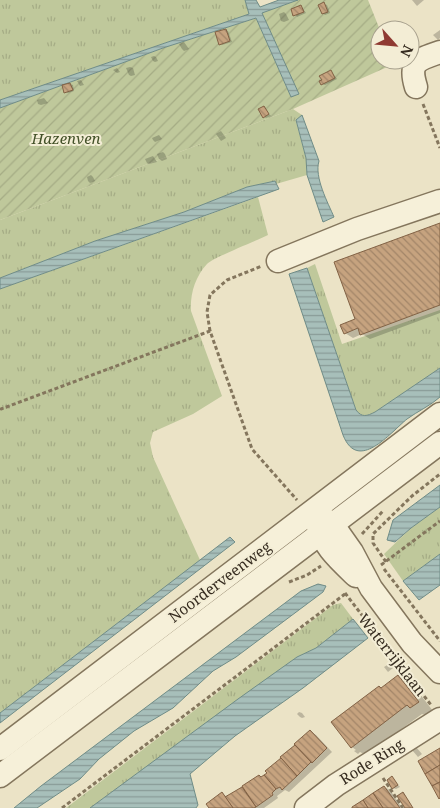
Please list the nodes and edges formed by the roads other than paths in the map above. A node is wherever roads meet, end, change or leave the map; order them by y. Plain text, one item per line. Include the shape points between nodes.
1 (440, 52) edge
2 (416, 87) road end
3 (440, 201) edge
4 (278, 260) road end
5 (440, 414) edge
6 (440, 443) edge
7 (314, 512) junction
8 (326, 529) junction
9 (412, 643) junction
10 (440, 672) edge
11 (438, 705) edge
12 (0, 749) edge
13 (0, 776) edge
14 (306, 808) edge

1 - 2 street via 419,59 413,65
3 - 4 street
5 - 7 street, Noorderveenweg
6 - 8 street, Noorderveenweg
7 - 8 street, Waterrijklaan
7 - 12 street, Noorderveenweg
8 - 9 street, Waterrijklaan via 334,555 375,594
8 - 13 street, Noorderveenweg
9 - 10 street, Waterrijklaan
9 - 11 street, Waterrijklaan via 426,668
11 - 14 street, Rode Ring via 372,762

